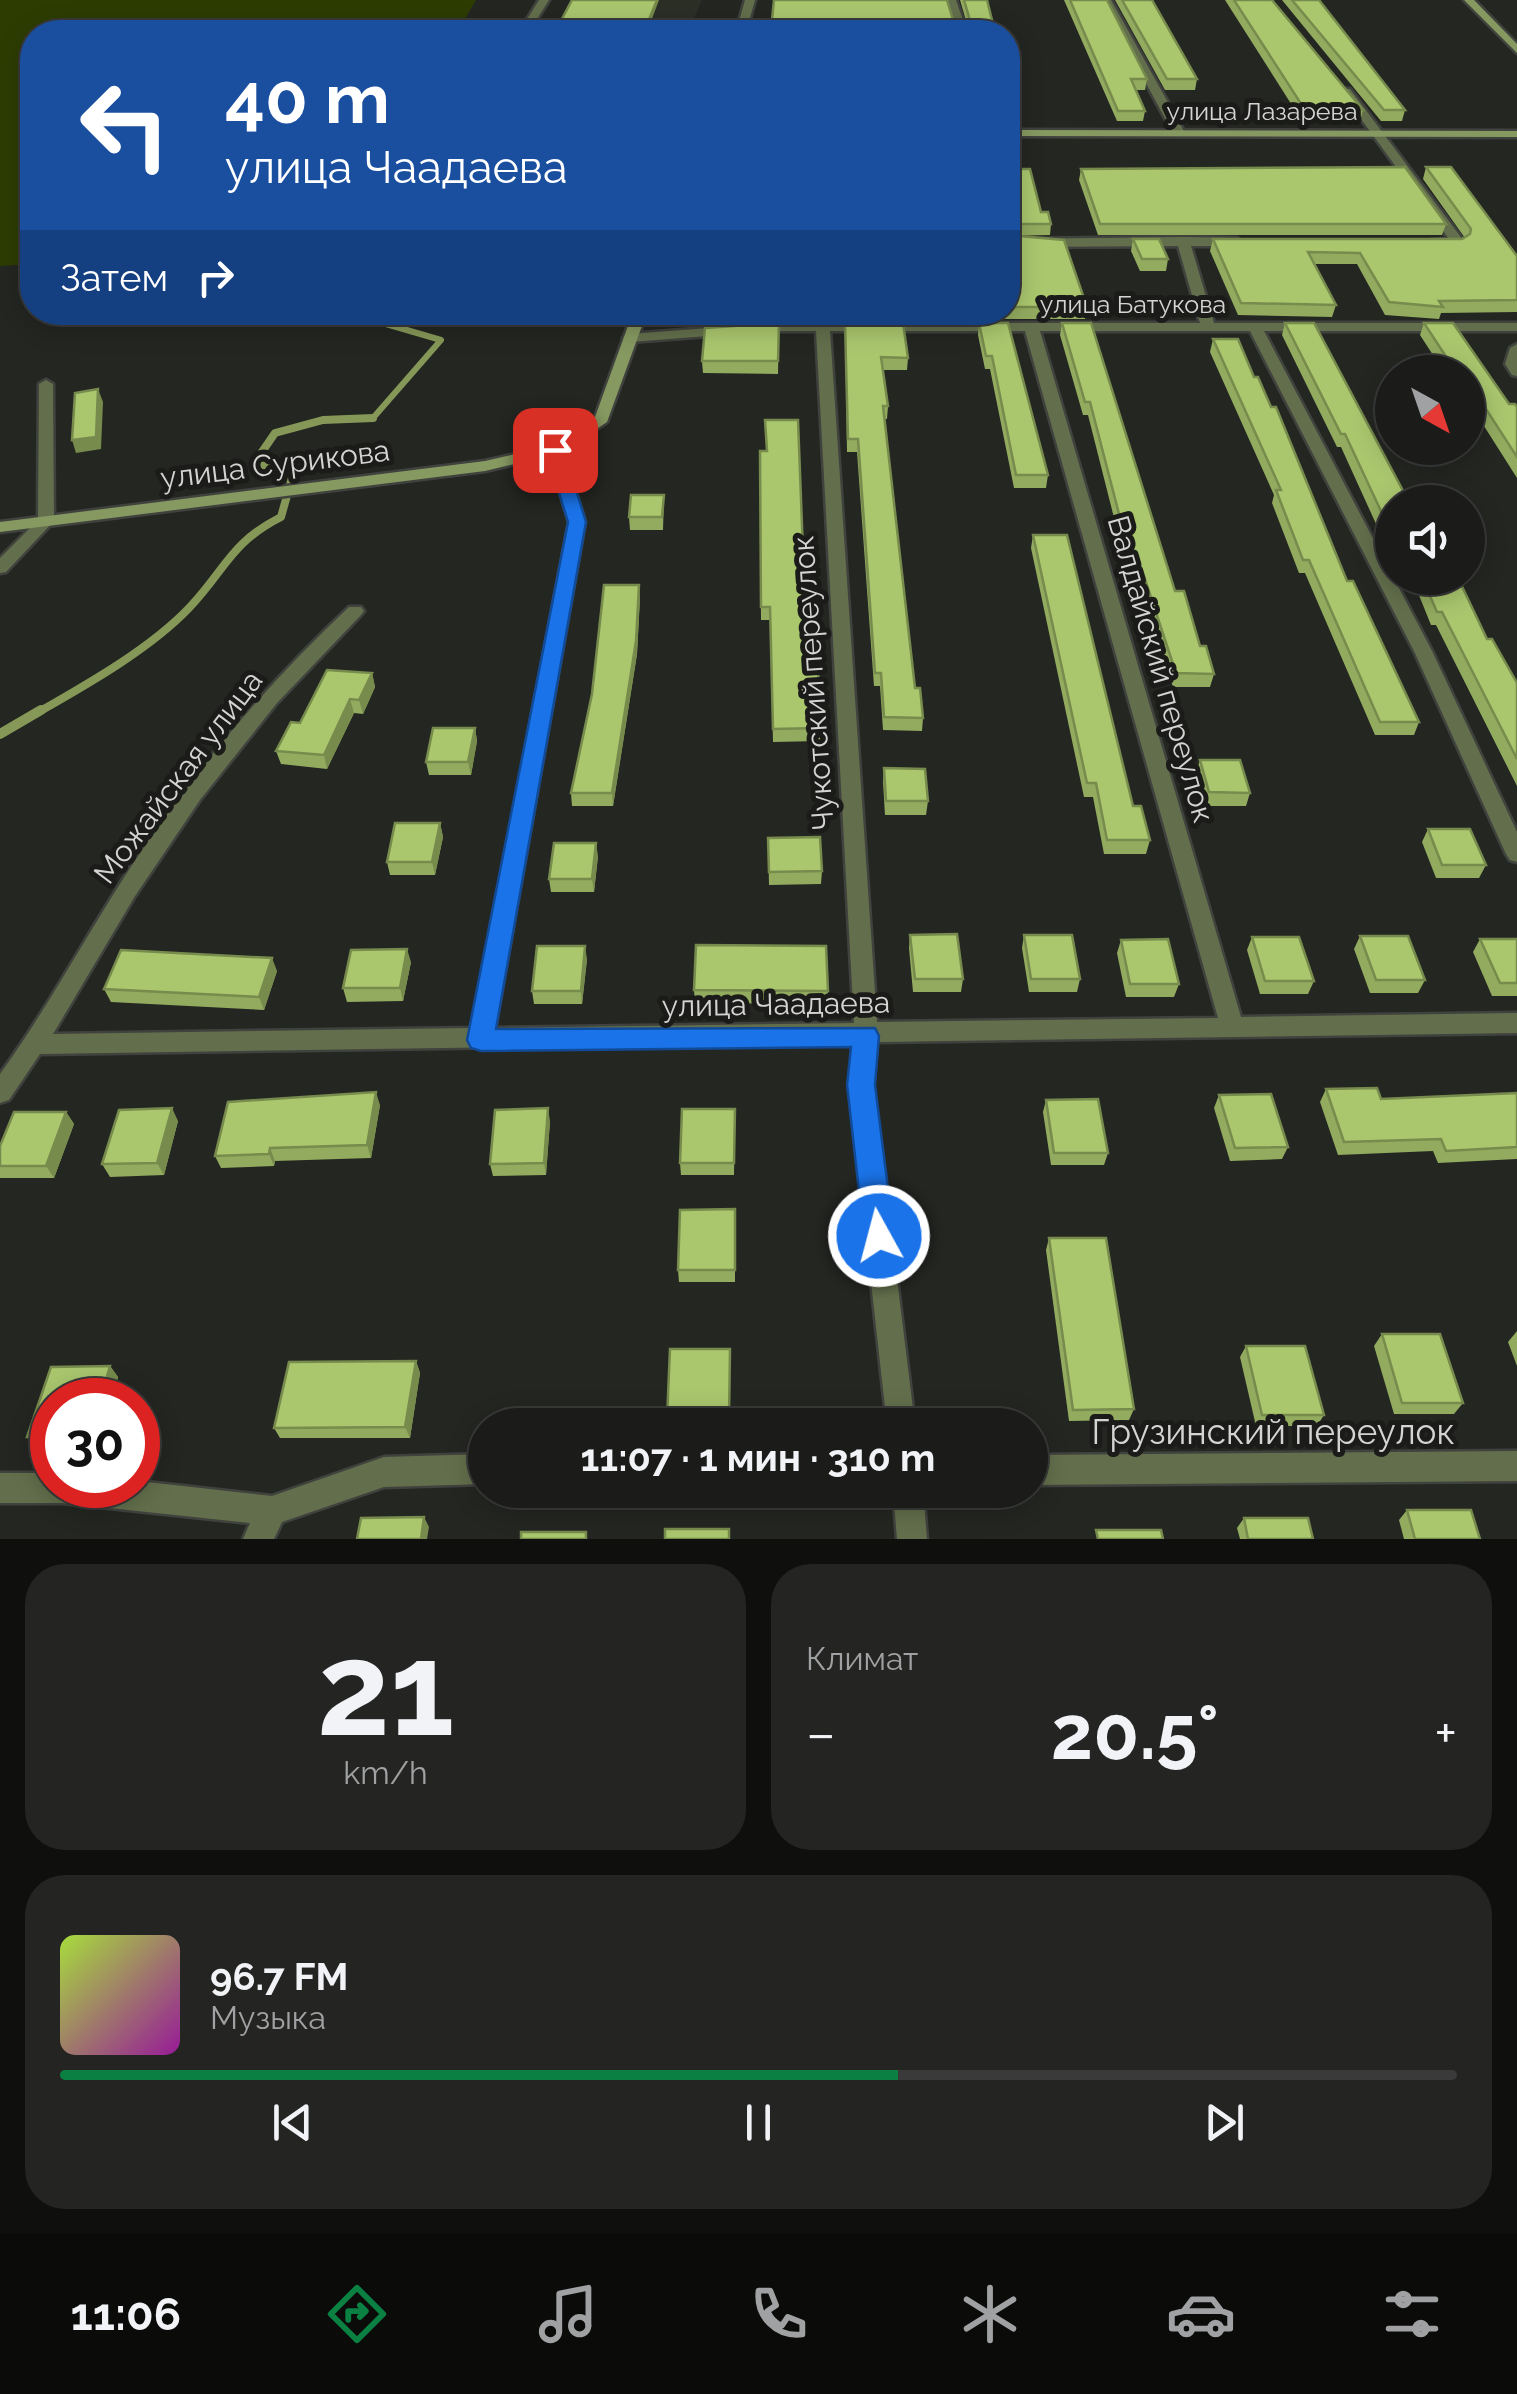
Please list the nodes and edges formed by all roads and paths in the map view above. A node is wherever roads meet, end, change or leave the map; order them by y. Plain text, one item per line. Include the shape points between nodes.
1 (1106, 0) edge
2 (1469, 0) edge
3 (1517, 50) edge
4 (1332, 74) edge
5 (1020, 132) edge
6 (1179, 133) junction
7 (1380, 134) junction
8 (1517, 134) edge
9 (1183, 242) junction
10 (1262, 242) edge
11 (1020, 243) edge
12 (1418, 243) edge
13 (635, 325) edge
14 (823, 326) junction
15 (1032, 326) junction
16 (1208, 326) junction
17 (1254, 326) junction
18 (1517, 327) edge
19 (630, 338) junction
20 (1517, 348) edge
21 (1517, 372) edge
22 (46, 384) dead end
23 (555, 450) junction
24 (46, 521) junction
25 (0, 527) edge
26 (0, 568) edge
27 (355, 611) dead end
28 (1517, 854) edge
29 (1517, 1024) edge
30 (1233, 1029) junction
31 (866, 1036) junction
32 (481, 1040) junction
33 (36, 1044) junction
34 (0, 1093) edge
35 (899, 1408) edge
36 (1517, 1466) edge
37 (468, 1470) edge
38 (1048, 1470) edge
39 (0, 1488) edge
40 (909, 1508) edge
41 (272, 1511) junction
42 (258, 1539) edge
43 (912, 1539) edge

1 - 6 street
2 - 3 main road
4 - 7 street
5 - 6 main road, улица Лазарева
6 - 7 main road, улица Лазарева
7 - 8 main road, улица Лазарева
7 - 12 street via 1458,244
9 - 10 street
9 - 11 street
9 - 16 street
13 - 19 main road, улица Сурикова
14 - 15 street, улица Батукова
14 - 19 street, улица Батукова
14 - 31 street, Чукотский переулок
15 - 16 street, улица Батукова
15 - 30 street, Валдайский переулок
16 - 17 street, улица Батукова
17 - 18 street, улица Батукова
17 - 28 street via 1423,651
19 - 23 main road, улица Сурикова via 602,420
20 - 21 street
22 - 24 street
23 - 24 main road, улица Сурикова via 485,466
23 - 32 street via 577,522
24 - 25 main road, улица Сурикова
24 - 26 street
27 - 33 street, Можайская улица via 242,733 146,862
29 - 30 street, улица Чаадаева
30 - 31 street, улица Чаадаева
31 - 32 street, улица Чаадаева
31 - 35 street, Чукотский переулок via 861,1085
32 - 33 street, улица Чаадаева
33 - 34 street, Можайская улица
36 - 38 street, Грузинский переулок
37 - 41 street via 384,1472
39 - 41 street via 62,1488
40 - 43 street
41 - 42 street

